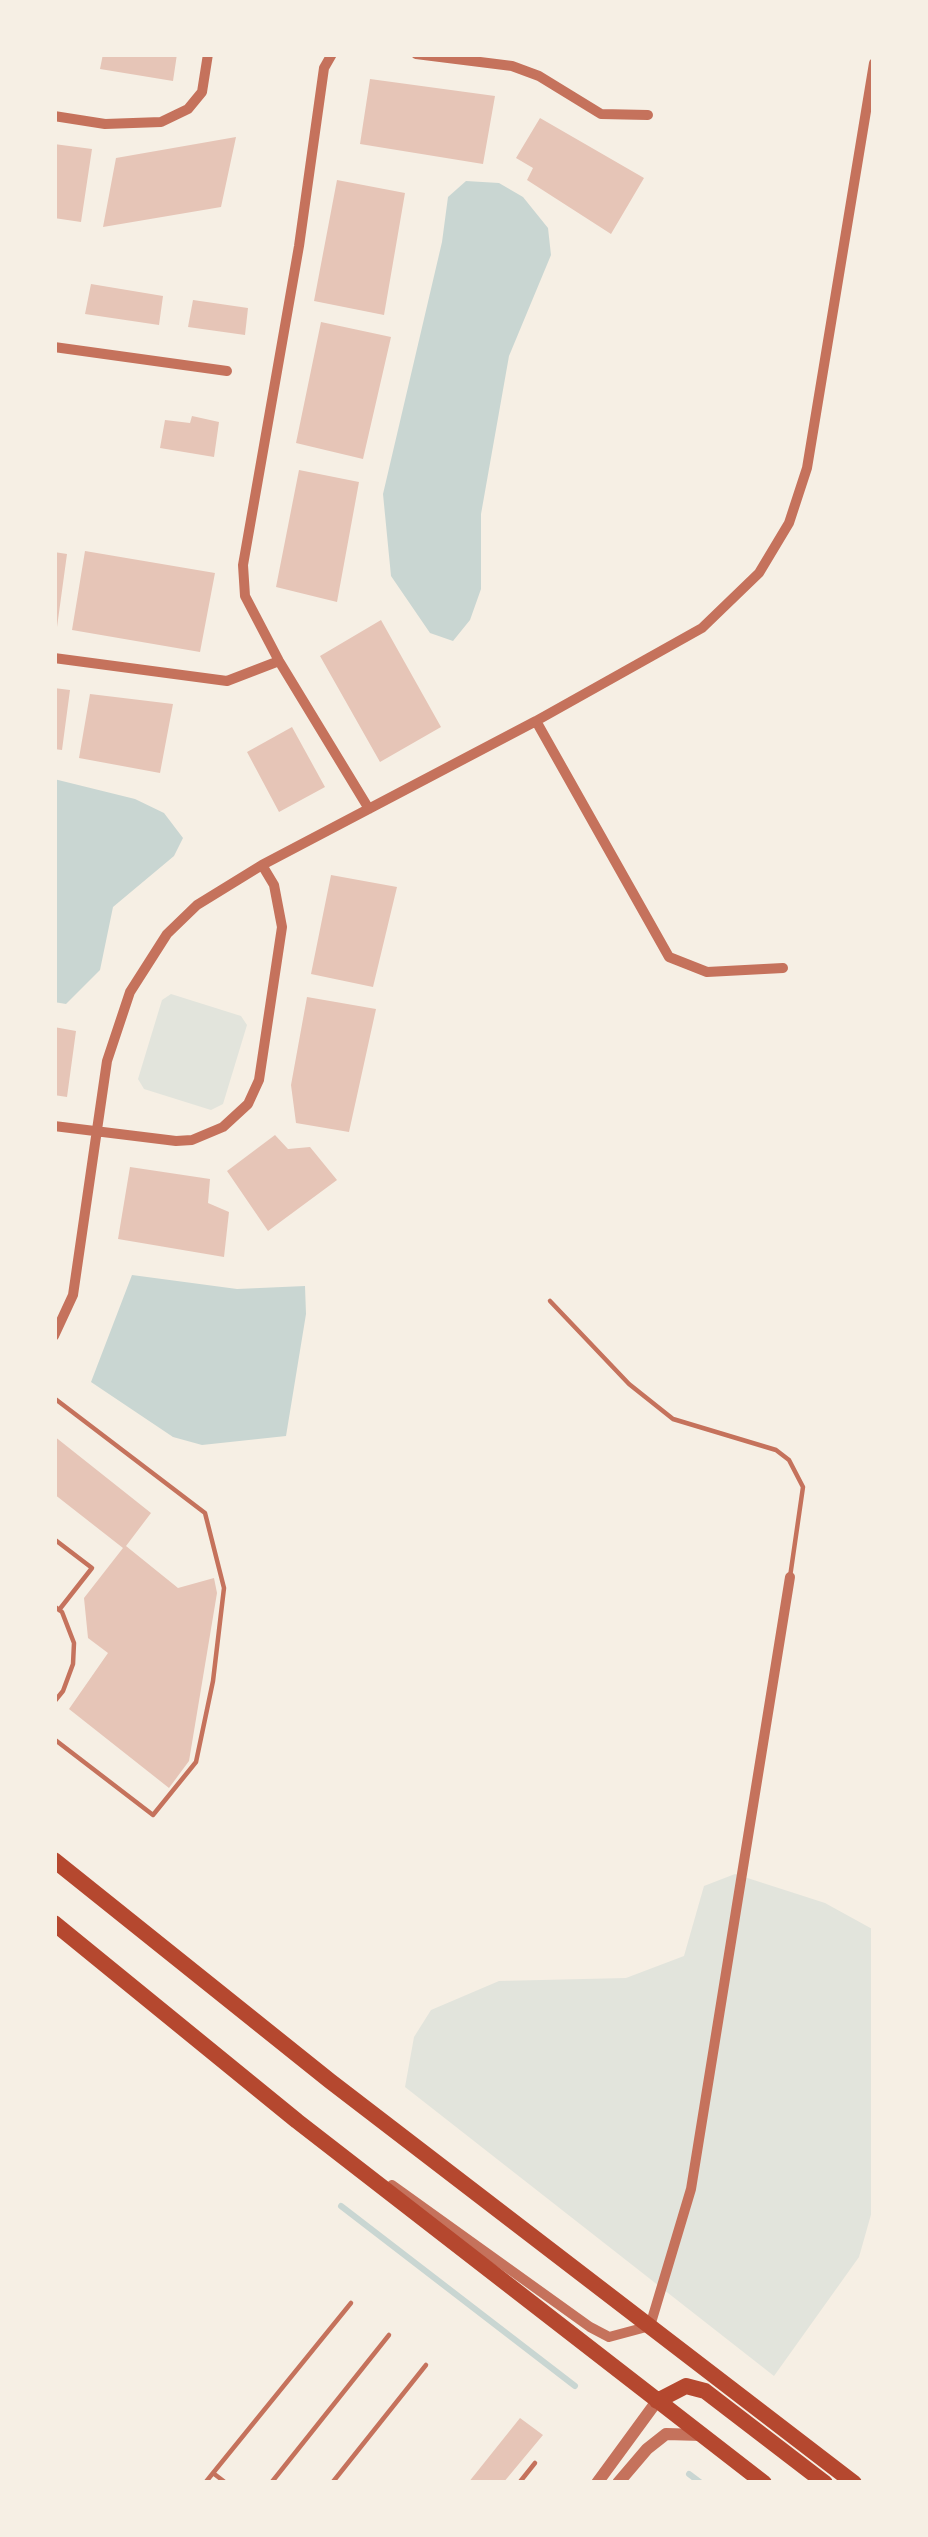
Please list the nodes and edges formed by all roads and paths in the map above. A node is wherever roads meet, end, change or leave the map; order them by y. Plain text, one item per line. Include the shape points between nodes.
1 (208, 54) edge
2 (331, 54) edge
3 (416, 54) edge
4 (874, 63) edge
5 (648, 115) dead end
6 (54, 116) edge
7 (54, 347) edge
8 (227, 371) dead end
9 (54, 658) edge
10 (279, 661) junction
11 (536, 721) junction
12 (369, 809) junction
13 (262, 865) junction
14 (783, 968) dead end
15 (54, 1126) edge
16 (98, 1132) junction
17 (550, 1301) dead end
18 (54, 1336) edge
19 (54, 1398) edge
20 (54, 1538) edge
21 (790, 1577) joint
22 (57, 1608) edge
23 (54, 1702) edge
24 (54, 1739) edge
25 (54, 1860) edge
26 (54, 1923) edge
27 (311, 2132) junction
28 (351, 2302) dead end
29 (650, 2326) junction
30 (389, 2335) dead end
31 (426, 2365) dead end
32 (657, 2401) junction
33 (702, 2435) junction
34 (535, 2463) dead end
35 (213, 2473) junction
36 (205, 2483) edge
37 (226, 2483) edge
38 (271, 2483) edge
39 (332, 2483) edge
40 (519, 2483) edge
41 (596, 2483) edge
42 (618, 2483) edge
43 (764, 2483) edge
44 (825, 2483) edge
45 (854, 2483) edge

1 - 6 street via 202,92 161,122
2 - 10 street via 243,565 245,596
3 - 5 street via 512,66 601,114
4 - 11 street via 807,468 789,523 759,573 702,628
7 - 8 street
9 - 10 street via 227,681
10 - 12 street
11 - 12 street
11 - 14 street via 669,957 707,972
12 - 13 street
13 - 16 street via 166,934 130,992 107,1061
13 - 16 street via 281,927 259,1080 248,1104 224,1127 192,1140
15 - 16 street
16 - 18 street via 73,1295
17 - 21 lane via 674,1419 789,1460 803,1487
19 - 24 lane via 205,1513 224,1588 196,1762 153,1816
20 - 22 lane via 92,1568
21 - 29 street via 691,2189
22 - 23 lane via 74,1643
25 - 29 main road
26 - 27 main road
27 - 29 street via 590,2327 609,2337
27 - 32 main road
28 - 35 lane
29 - 45 main road
30 - 38 lane
31 - 39 lane
32 - 33 main road
32 - 41 street
32 - 44 main road via 686,2386 705,2391
33 - 42 street via 665,2434
33 - 43 main road
34 - 40 lane
35 - 36 lane
35 - 37 lane

